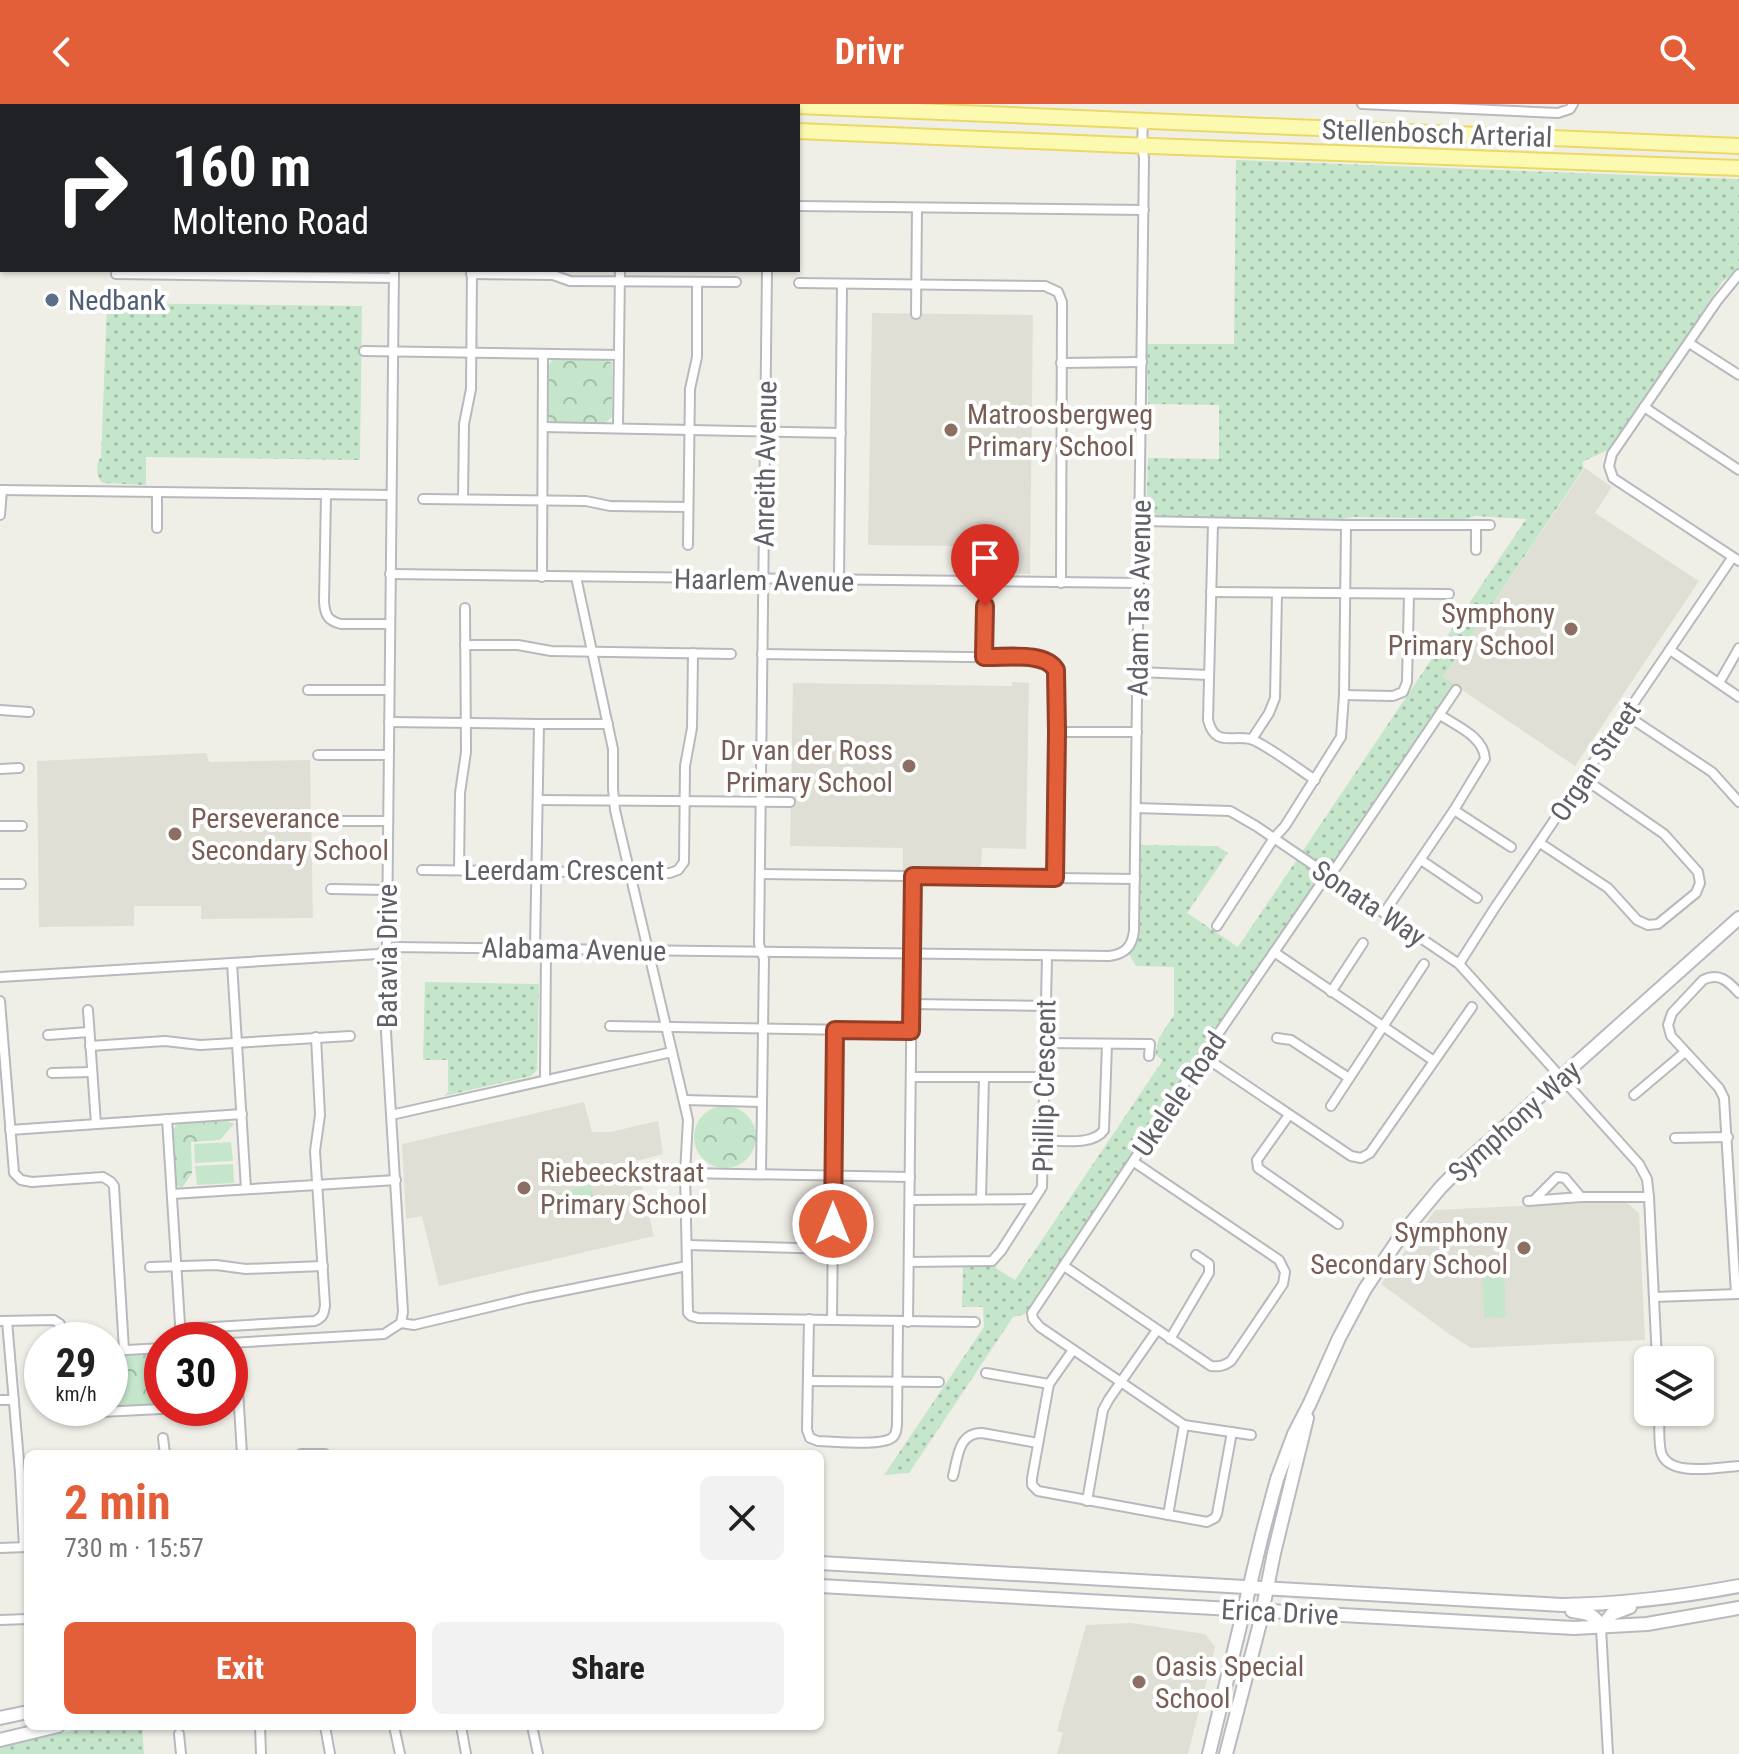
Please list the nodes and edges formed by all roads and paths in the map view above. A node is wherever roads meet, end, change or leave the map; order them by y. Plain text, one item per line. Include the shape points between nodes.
1 (1362, 104) edge
2 (1573, 104) edge
3 (800, 106) edge
4 (1500, 107) edge
5 (1143, 121) junction
6 (800, 131) edge
7 (1142, 146) junction
8 (1739, 146) edge
9 (1739, 168) edge
10 (800, 206) edge
11 (917, 208) junction
12 (1144, 210) junction
13 (209, 272) edge
14 (472, 272) edge
15 (620, 272) edge
16 (767, 272) edge
17 (116, 274) dead end
18 (394, 274) edge
19 (1739, 274) edge
20 (620, 281) junction
21 (697, 282) junction
22 (736, 282) dead end
23 (799, 283) dead end
24 (842, 284) junction
25 (916, 285) junction
26 (916, 314) dead end
27 (1689, 343) junction
28 (364, 351) dead end
29 (393, 351) junction
30 (471, 353) junction
31 (543, 354) junction
32 (619, 355) junction
33 (1142, 362) junction
34 (1061, 363) junction
35 (1739, 375) edge
36 (1644, 407) junction
37 (543, 427) junction
38 (618, 428) junction
39 (689, 430) junction
40 (765, 431) junction
41 (841, 433) junction
42 (1739, 470) edge
43 (1, 490) edge
44 (157, 492) junction
45 (326, 494) junction
46 (391, 495) junction
47 (423, 499) dead end
48 (463, 499) junction
49 (543, 501) junction
50 (688, 507) junction
51 (0, 515) edge
52 (1140, 521) junction
53 (1213, 523) junction
54 (1346, 525) junction
55 (1476, 525) junction
56 (1490, 525) dead end
57 (157, 528) dead end
58 (688, 545) dead end
59 (1476, 550) dead end
60 (1736, 560) edge
61 (390, 574) junction
62 (542, 577) junction
63 (576, 577) junction
64 (763, 579) junction
65 (839, 580) junction
66 (985, 582) junction
67 (1061, 583) junction
68 (1139, 583) junction
69 (1211, 592) junction
70 (1277, 593) junction
71 (1345, 594) junction
72 (1449, 594) dead end
73 (1409, 595) junction
74 (465, 608) dead end
75 (390, 624) junction
76 (465, 645) junction
77 (1739, 648) edge
78 (1670, 650) junction
79 (592, 652) junction
80 (693, 653) junction
81 (731, 654) dead end
82 (762, 654) junction
83 (984, 657) junction
84 (1138, 672) junction
85 (1209, 675) junction
86 (1719, 683) junction
87 (308, 690) dead end
88 (389, 690) junction
89 (1456, 690) dead end
90 (1344, 695) junction
91 (1739, 697) edge
92 (0, 710) edge
93 (29, 712) dead end
94 (1440, 715) junction
95 (1626, 715) junction
96 (389, 722) junction
97 (466, 723) junction
98 (539, 724) junction
99 (608, 724) junction
100 (1057, 732) junction
101 (1137, 732) junction
102 (1252, 739) junction
103 (318, 755) dead end
104 (388, 755) junction
105 (19, 768) dead end
106 (0, 769) edge
107 (1583, 778) junction
108 (1315, 780) junction
109 (613, 799) junction
110 (538, 800) junction
111 (685, 801) junction
112 (761, 802) junction
113 (790, 802) dead end
114 (1739, 802) edge
115 (1136, 808) junction
116 (1454, 810) junction
117 (330, 821) dead end
118 (387, 821) junction
119 (0, 826) edge
120 (22, 826) dead end
121 (1274, 838) junction
122 (1540, 843) junction
123 (1511, 847) dead end
124 (1421, 860) junction
125 (422, 870) dead end
126 (459, 870) junction
127 (537, 871) junction
128 (629, 873) junction
129 (760, 874) junction
130 (1328, 875) junction
131 (913, 876) junction
132 (1055, 878) junction
133 (1135, 879) junction
134 (0, 884) edge
135 (21, 884) dead end
136 (331, 889) dead end
137 (386, 890) junction
138 (1477, 898) dead end
139 (1384, 913) junction
140 (1739, 918) edge
141 (1217, 926) dead end
142 (1134, 931) joint
143 (1363, 943) dead end
144 (535, 949) junction
145 (546, 949) junction
146 (647, 950) junction
147 (386, 951) junction
148 (761, 952) junction
149 (1274, 952) junction
150 (912, 954) junction
151 (1047, 956) junction
152 (232, 963) junction
153 (1424, 964) dead end
154 (1459, 964) junction
155 (0, 977) edge
156 (1331, 992) junction
157 (1739, 993) edge
158 (0, 1001) edge
159 (911, 1004) junction
160 (1046, 1006) junction
161 (1472, 1007) dead end
162 (88, 1010) dead end
163 (610, 1026) dead end
164 (1383, 1027) junction
165 (666, 1028) junction
166 (763, 1029) junction
167 (835, 1030) junction
168 (911, 1031) junction
169 (89, 1032) junction
170 (48, 1035) dead end
171 (350, 1036) dead end
172 (316, 1037) junction
173 (1277, 1038) dead end
174 (238, 1043) junction
175 (1045, 1043) junction
176 (1107, 1044) junction
177 (90, 1046) junction
178 (672, 1052) junction
179 (1685, 1052) junction
180 (1149, 1056) dead end
181 (1203, 1056) junction
182 (1434, 1061) junction
183 (92, 1072) junction
184 (52, 1073) dead end
185 (911, 1077) junction
186 (984, 1077) junction
187 (1045, 1077) junction
188 (1349, 1078) junction
189 (1562, 1078) junction
190 (545, 1080) junction
191 (1634, 1095) dead end
192 (684, 1100) junction
193 (762, 1102) junction
194 (1331, 1106) dead end
195 (242, 1114) junction
196 (391, 1115) junction
197 (1289, 1115) junction
198 (167, 1119) junction
199 (1739, 1123) edge
200 (96, 1124) junction
201 (1727, 1124) junction
202 (10, 1130) junction
203 (1728, 1137) junction
204 (1675, 1138) dead end
205 (1044, 1141) junction
206 (1134, 1162) junction
207 (685, 1173) junction
208 (761, 1174) junction
209 (833, 1175) junction
210 (910, 1177) junction
211 (396, 1180) junction
212 (318, 1185) junction
213 (246, 1189) junction
214 (172, 1194) junction
215 (1581, 1197) junction
216 (1649, 1197) junction
217 (981, 1199) junction
218 (1034, 1199) junction
219 (910, 1200) junction
220 (1735, 1208) edge
221 (1338, 1224) dead end
222 (687, 1245) junction
223 (833, 1249) junction
224 (1196, 1255) dead end
225 (909, 1262) junction
226 (176, 1266) junction
227 (323, 1266) junction
228 (687, 1266) junction
229 (1064, 1266) junction
230 (150, 1267) dead end
231 (1737, 1294) edge
232 (1654, 1297) junction
233 (809, 1319) junction
234 (832, 1320) junction
235 (4, 1321) edge
236 (57, 1322) edge
237 (122, 1322) edge
238 (180, 1322) edge
239 (903, 1322) junction
240 (975, 1322) dead end
241 (401, 1323) junction
242 (248, 1325) edge
243 (1157, 1330) junction
244 (1170, 1339) junction
245 (248, 1342) edge
246 (1656, 1346) edge
247 (1073, 1350) junction
248 (986, 1373) dead end
249 (808, 1381) junction
250 (898, 1381) junction
251 (939, 1382) dead end
252 (1121, 1382) junction
253 (1049, 1384) junction
254 (0, 1400) edge
255 (14, 1400) junction
256 (1310, 1403) junction
257 (1184, 1425) junction
258 (237, 1426) edge
259 (1660, 1426) edge
260 (1232, 1432) junction
261 (1251, 1435) dead end
262 (163, 1438) dead end
263 (1038, 1443) junction
264 (164, 1450) edge
265 (241, 1450) edge
266 (1739, 1466) edge
267 (24, 1472) edge
268 (953, 1476) dead end
269 (1087, 1501) junction
270 (1168, 1515) junction
271 (24, 1547) edge
272 (0, 1548) edge
273 (824, 1563) edge
274 (824, 1586) edge
275 (1739, 1586) edge
276 (1249, 1588) junction
277 (1267, 1589) junction
278 (1656, 1600) junction
279 (1486, 1601) junction
280 (1739, 1608) edge
281 (1243, 1609) junction
282 (1263, 1611) junction
283 (24, 1619) edge
284 (0, 1620) edge
285 (1601, 1628) junction
286 (24, 1713) edge
287 (0, 1718) edge
288 (41, 1730) edge
289 (260, 1730) edge
290 (326, 1730) edge
291 (395, 1730) edge
292 (462, 1730) edge
293 (533, 1730) edge
294 (179, 1734) dead end
295 (0, 1740) edge
296 (181, 1754) edge
297 (261, 1754) edge
298 (330, 1754) edge
299 (400, 1754) edge
300 (466, 1754) edge
301 (538, 1754) edge
302 (1209, 1754) edge
303 (1226, 1754) edge
304 (1608, 1754) edge

1 - 4 street
2 - 4 street via 1558,113
3 - 5 main road, Stellenbosch Arterial
5 - 7 street, Adam Tas Avenue
5 - 8 main road, Stellenbosch Arterial
6 - 7 main road, Stellenbosch Arterial
7 - 9 main road, Stellenbosch Arterial
7 - 12 street, Adam Tas Avenue
10 - 11 street
11 - 12 street
11 - 25 street
12 - 33 street, Adam Tas Avenue
13 - 17 street
13 - 18 street
14 - 20 street
14 - 30 street
15 - 20 street
16 - 40 street, Anreith Avenue
18 - 29 street, Batavia Drive
19 - 27 street
20 - 21 street
20 - 32 street
21 - 22 street
21 - 39 street via 697,357
23 - 24 street
24 - 25 street
24 - 41 street
25 - 26 street
25 - 34 street via 1055,290 1062,302
27 - 35 street
27 - 36 street
28 - 29 street
29 - 30 street
29 - 46 street, Batavia Drive
30 - 31 street
30 - 48 street
31 - 32 street
31 - 37 street
32 - 38 street
33 - 34 street
33 - 52 street, Adam Tas Avenue
34 - 67 street
36 - 42 street
36 - 60 street via 1612,454 1613,478
37 - 38 street
37 - 49 street
38 - 39 street
39 - 40 street
39 - 50 street
40 - 41 street
40 - 64 street, Anreith Avenue
41 - 65 street
43 - 44 street
43 - 51 street
44 - 45 street
44 - 57 street
45 - 46 street
45 - 75 street via 327,618 341,624
46 - 61 street, Batavia Drive
47 - 48 street
48 - 49 street
49 - 50 street
49 - 62 street
50 - 58 street
52 - 53 street
52 - 68 street, Adam Tas Avenue
53 - 54 street
53 - 69 street
54 - 55 street
54 - 71 street
55 - 56 street
55 - 59 street
60 - 78 street, Organ Street
61 - 62 street, Haarlem Avenue
61 - 75 street, Batavia Drive
62 - 63 street, Haarlem Avenue
63 - 64 street, Haarlem Avenue
63 - 79 street
64 - 65 street, Haarlem Avenue
64 - 82 street, Anreith Avenue
65 - 66 street, Haarlem Avenue
66 - 67 street, Haarlem Avenue
66 - 83 street
67 - 68 street, Haarlem Avenue
68 - 84 street, Adam Tas Avenue
69 - 70 street
69 - 85 street
70 - 71 street
70 - 102 street via 1275,698
71 - 73 street
71 - 90 street
72 - 73 street
73 - 90 street via 1403,692
74 - 76 street
75 - 88 street, Batavia Drive
76 - 79 street
76 - 97 street
77 - 86 street
78 - 86 street
78 - 95 street, Organ Street
79 - 80 street
79 - 99 street
80 - 81 street
80 - 111 street, Leerdam Crescent
82 - 83 street
82 - 112 street, Anreith Avenue
83 - 100 street via 1042,658 1053,665
84 - 85 street
84 - 101 street, Adam Tas Avenue
85 - 102 street via 1208,720 1214,732 1223,739
86 - 91 street
87 - 88 street
88 - 96 street, Batavia Drive
89 - 94 street, Ukelele Road
90 - 108 street via 1341,737
92 - 93 street
94 - 116 street via 1485,752
94 - 130 street, Ukelele Road
95 - 107 street, Organ Street
95 - 114 street via 1712,772
96 - 97 street
96 - 104 street, Batavia Drive
97 - 98 street
97 - 126 street
98 - 99 street
98 - 110 street
99 - 109 street
100 - 101 street
100 - 132 street
101 - 115 street, Adam Tas Avenue
102 - 108 street
103 - 104 street
104 - 118 street, Batavia Drive
105 - 106 street
107 - 122 street, Organ Street
107 - 122 street via 1664,834 1698,872 1699,889 1658,924 1648,925 1608,888
108 - 121 street
109 - 110 street
109 - 111 street
109 - 128 street
110 - 127 street
111 - 112 street
111 - 128 street, Leerdam Crescent via 681,868 673,873
112 - 113 street
112 - 129 street, Anreith Avenue
115 - 121 street, Sonata Way via 1230,811
115 - 133 street, Adam Tas Avenue
116 - 123 street
116 - 124 street
117 - 118 street
118 - 137 street, Batavia Drive
119 - 120 street
121 - 130 street, Sonata Way
121 - 141 street
122 - 154 street, Organ Street
124 - 138 street
124 - 139 street
125 - 126 street, Leerdam Crescent
126 - 127 street, Leerdam Crescent
127 - 128 street, Leerdam Crescent
127 - 144 street
128 - 146 street
129 - 131 street
129 - 148 street, Anreith Avenue
130 - 139 street, Sonata Way
130 - 149 street, Ukelele Road
131 - 132 street
131 - 150 street
132 - 133 street
133 - 142 street, Adam Tas Avenue
134 - 135 street
136 - 137 street
137 - 147 street, Batavia Drive
139 - 154 street, Sonata Way
140 - 189 main road, Symphony Way
142 - 151 street, Alabama Avenue via 1133,942 1119,955
143 - 156 street
144 - 145 street, Alabama Avenue
144 - 147 street, Alabama Avenue
145 - 146 street, Alabama Avenue
145 - 190 street
146 - 148 street, Alabama Avenue
146 - 165 street
147 - 152 street, Alabama Avenue
147 - 196 street, Batavia Drive
148 - 150 street, Alabama Avenue
148 - 166 street, Anreith Avenue
149 - 156 street
149 - 181 street, Ukelele Road
150 - 151 street, Alabama Avenue
150 - 159 street
151 - 160 street, Phillip Crescent
152 - 155 street, Alabama Avenue
152 - 174 street
153 - 164 street
154 - 189 street, Sonata Way
156 - 164 street
157 - 179 street via 1716,976 1703,980 1682,1002 1668,1025
158 - 202 street
159 - 160 street
159 - 168 street
160 - 175 street, Phillip Crescent
161 - 182 street
162 - 169 street
163 - 165 street
164 - 182 street
164 - 188 street
165 - 166 street
165 - 178 street
166 - 167 street
166 - 193 street, Anreith Avenue
167 - 168 street
167 - 209 street
168 - 185 street
169 - 170 street
169 - 177 street
171 - 172 street
172 - 174 street
172 - 212 street
173 - 188 street via 1291,1040
174 - 177 street
174 - 195 street
175 - 176 street
175 - 187 street, Phillip Crescent
176 - 180 street via 1150,1044
176 - 205 street via 1102,1134 1087,1140
177 - 183 street
178 - 190 street
178 - 192 street
179 - 191 street
179 - 201 street via 1722,1092
181 - 197 street
181 - 206 street, Ukelele Road
182 - 197 street via 1370,1153 1361,1158
183 - 184 street
183 - 200 street
185 - 186 street
185 - 210 street
186 - 187 street
186 - 217 street
187 - 205 street, Phillip Crescent
188 - 194 street
189 - 216 street, Sonata Way via 1643,1169
189 - 256 main road, Symphony Way via 1457,1171 1402,1234 1365,1289
190 - 196 street
192 - 193 street
192 - 207 street
193 - 208 street, Anreith Avenue
195 - 198 street
195 - 213 street
196 - 211 street, Batavia Drive
197 - 221 street via 1257,1160 1258,1168
198 - 200 street
198 - 214 street
199 - 201 street
200 - 202 street
201 - 203 street
202 - 237 street via 12,1169 21,1180 103,1177 114,1186
203 - 204 street
203 - 220 street
205 - 218 street, Phillip Crescent via 1042,1187
206 - 229 street, Ukelele Road
206 - 244 street via 1279,1260 1285,1272 1283,1284 1227,1364 1211,1366
207 - 208 street
207 - 222 street
208 - 209 street
209 - 210 street
209 - 223 street
210 - 219 street
211 - 212 street
211 - 241 street, Batavia Drive
212 - 213 street
212 - 227 street
213 - 214 street
214 - 226 street
215 - 215 street via 1531,1200 1557,1177 1565,1178
215 - 216 street
216 - 232 street, Sonata Way
217 - 218 street
217 - 219 street
218 - 225 street, Phillip Crescent via 992,1261
219 - 225 street
220 - 231 street
222 - 223 street
222 - 228 street
223 - 234 street
224 - 244 street via 1209,1264 1209,1273
225 - 239 street
226 - 227 street
226 - 230 street
226 - 238 street
227 - 242 street via 321,1318
228 - 233 street via 687,1309 694,1318
228 - 241 street via 414,1325
229 - 243 street
229 - 247 street, Ukelele Road via 1032,1315
231 - 232 street
232 - 246 street, Sonata Way
233 - 234 street
233 - 249 street
234 - 239 street
235 - 236 street
235 - 255 street
239 - 240 street
239 - 250 street
241 - 245 street via 384,1334
243 - 244 street
243 - 252 street
247 - 252 street
247 - 253 street
248 - 253 street
249 - 250 street
249 - 250 street via 807,1433 812,1440 881,1442 896,1431
250 - 251 street
252 - 257 street
252 - 269 street via 1103,1410
253 - 263 street
254 - 255 street
255 - 267 street
256 - 276 main road, Symphony Way via 1277,1479
256 - 277 main road, Symphony Way
257 - 260 street
257 - 270 street
258 - 265 street
259 - 266 street via 1662,1453 1671,1465
260 - 261 street
260 - 270 street via 1215,1518 1207,1522
262 - 264 street
263 - 268 street via 973,1433 962,1444
263 - 269 street via 1034,1488
269 - 270 street
271 - 272 street
273 - 276 main road, Erica Drive
274 - 281 main road, Erica Drive
275 - 278 main road, Erica Drive
276 - 277 main road, Erica Drive
276 - 281 main road, Symphony Way
277 - 279 main road, Erica Drive
277 - 282 main road, Symphony Way
278 - 279 main road, Erica Drive via 1575,1605
278 - 285 main road via 1612,1614
279 - 285 main road via 1585,1613
280 - 285 main road, Erica Drive
281 - 282 main road, Erica Drive
281 - 302 main road, Symphony Way
282 - 285 main road, Erica Drive
282 - 303 main road, Symphony Way
283 - 284 street
285 - 304 street
286 - 287 main road
288 - 295 main road
289 - 297 street
290 - 298 street
291 - 299 street
292 - 300 street
293 - 301 street
294 - 296 street

